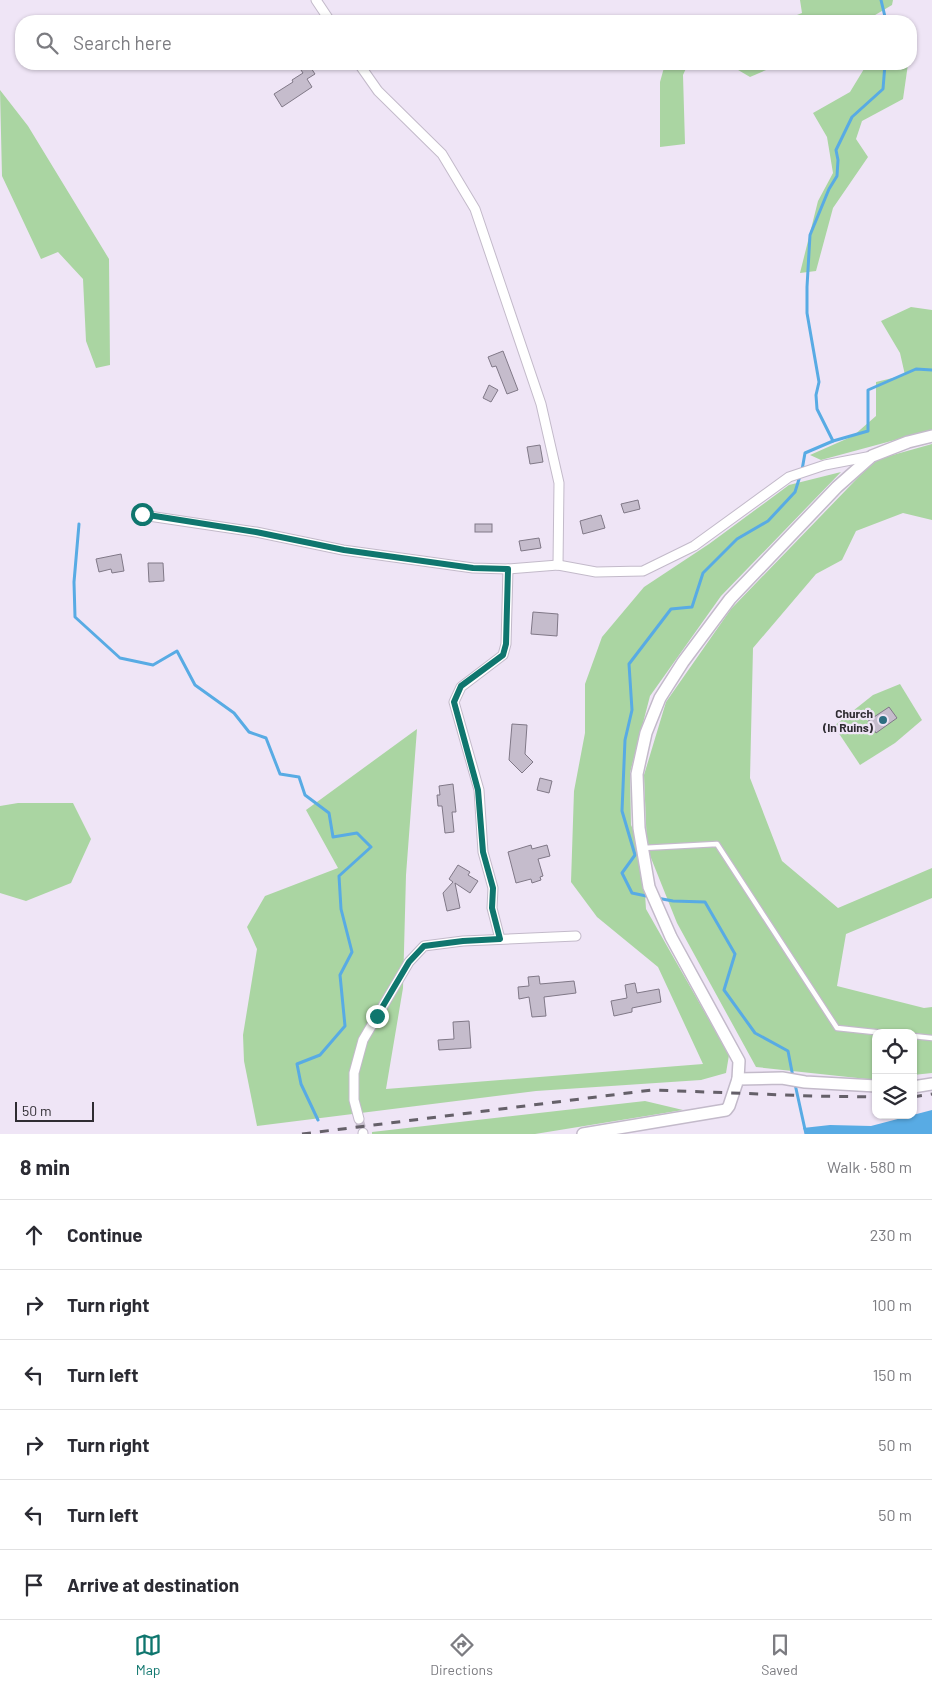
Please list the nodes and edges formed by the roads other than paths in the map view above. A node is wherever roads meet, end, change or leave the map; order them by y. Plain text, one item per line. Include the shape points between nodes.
1 (316, 0) edge
2 (326, 15) edge
3 (363, 70) edge
4 (932, 436) edge
5 (872, 456) junction
6 (142, 514) dead end
7 (558, 565) junction
8 (508, 569) junction
9 (642, 848) junction
10 (576, 936) dead end
11 (500, 939) junction
12 (872, 1032) edge
13 (917, 1036) edge
14 (932, 1038) edge
15 (738, 1079) junction
16 (932, 1084) edge
17 (872, 1086) edge
18 (917, 1086) edge
19 (359, 1119) tunnel mouth
20 (583, 1134) edge

1 - 2 street
3 - 7 street via 378,90 442,154 475,209 541,404 559,483
4 - 5 street
5 - 7 street via 825,465 789,478 694,546 643,571 596,572
5 - 9 street via 837,487 730,599 682,662 660,698 646,733 637,774
6 - 8 street via 344,550 473,568
7 - 8 street
8 - 11 street via 503,655 461,686 454,702 478,790 483,852 493,888 492,908
9 - 12 lane via 717,844 837,1028
9 - 15 street via 649,887 671,937 739,1062
10 - 11 street
11 - 19 street via 424,946 409,962 363,1040 354,1073 354,1100
13 - 14 lane
15 - 17 street via 782,1078
15 - 20 street via 726,1110
16 - 18 street

